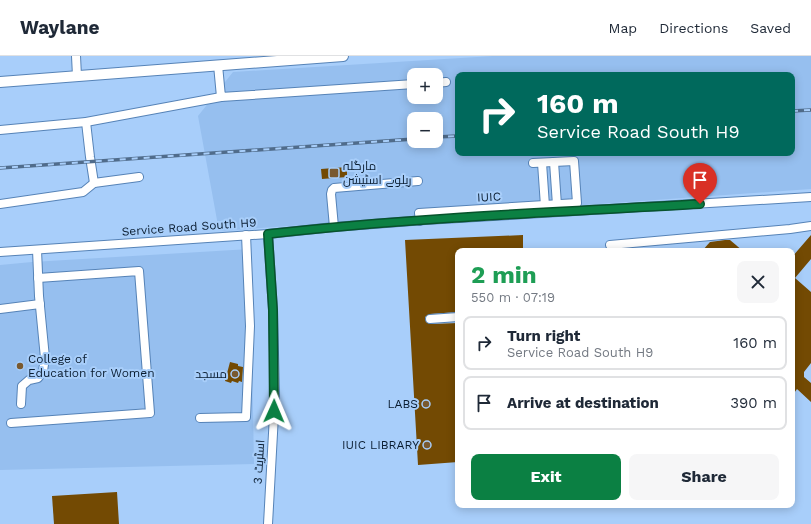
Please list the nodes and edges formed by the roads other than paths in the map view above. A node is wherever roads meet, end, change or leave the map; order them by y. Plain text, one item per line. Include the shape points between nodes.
1 (76, 56) edge
2 (343, 56) edge
3 (218, 65) junction
4 (77, 76) junction
5 (0, 82) edge
6 (443, 82) edge
7 (446, 82) dead end
8 (407, 84) edge
9 (221, 97) junction
10 (86, 122) junction
11 (0, 130) edge
12 (554, 162) junction
13 (533, 163) dead end
14 (542, 163) junction
15 (139, 177) dead end
16 (418, 181) dead end
17 (94, 183) junction
18 (811, 197) edge
19 (0, 204) edge
20 (559, 205) junction
21 (545, 206) junction
22 (419, 217) junction
23 (811, 226) edge
24 (334, 227) junction
25 (268, 234) junction
26 (246, 235) junction
27 (610, 244) dead end
28 (37, 250) junction
29 (0, 252) edge
30 (38, 278) junction
31 (40, 304) junction
32 (0, 308) edge
33 (455, 317) edge
34 (430, 319) dead end
35 (21, 404) dead end
36 (200, 418) dead end
37 (12, 423) dead end
38 (268, 524) edge

1 - 4 street
2 - 3 main road
3 - 4 main road
3 - 9 street
4 - 5 main road
6 - 7 street
8 - 9 street
9 - 10 street
10 - 11 street
10 - 17 street
12 - 14 street
12 - 20 street
12 - 20 street, IUIC via 574,161 577,204
13 - 14 street
14 - 21 street
15 - 17 street
16 - 24 street via 334,188 331,194
17 - 19 street via 83,192
18 - 22 street, Service Road South H9
20 - 21 street, IUIC
21 - 22 street, IUIC
22 - 24 street, Service Road South H9
23 - 27 street
24 - 25 street, Service Road South H9
25 - 26 street, Service Road South H9
25 - 38 street, اسٹریٹ 3 via 275,397
26 - 28 street, Service Road South H9
26 - 36 street via 250,326 246,417
28 - 29 street, Service Road South H9
28 - 30 street
30 - 31 street
30 - 37 street via 139,271 150,413
31 - 32 street
31 - 35 street via 45,358 43,371 38,378 29,380 22,386
33 - 34 street

